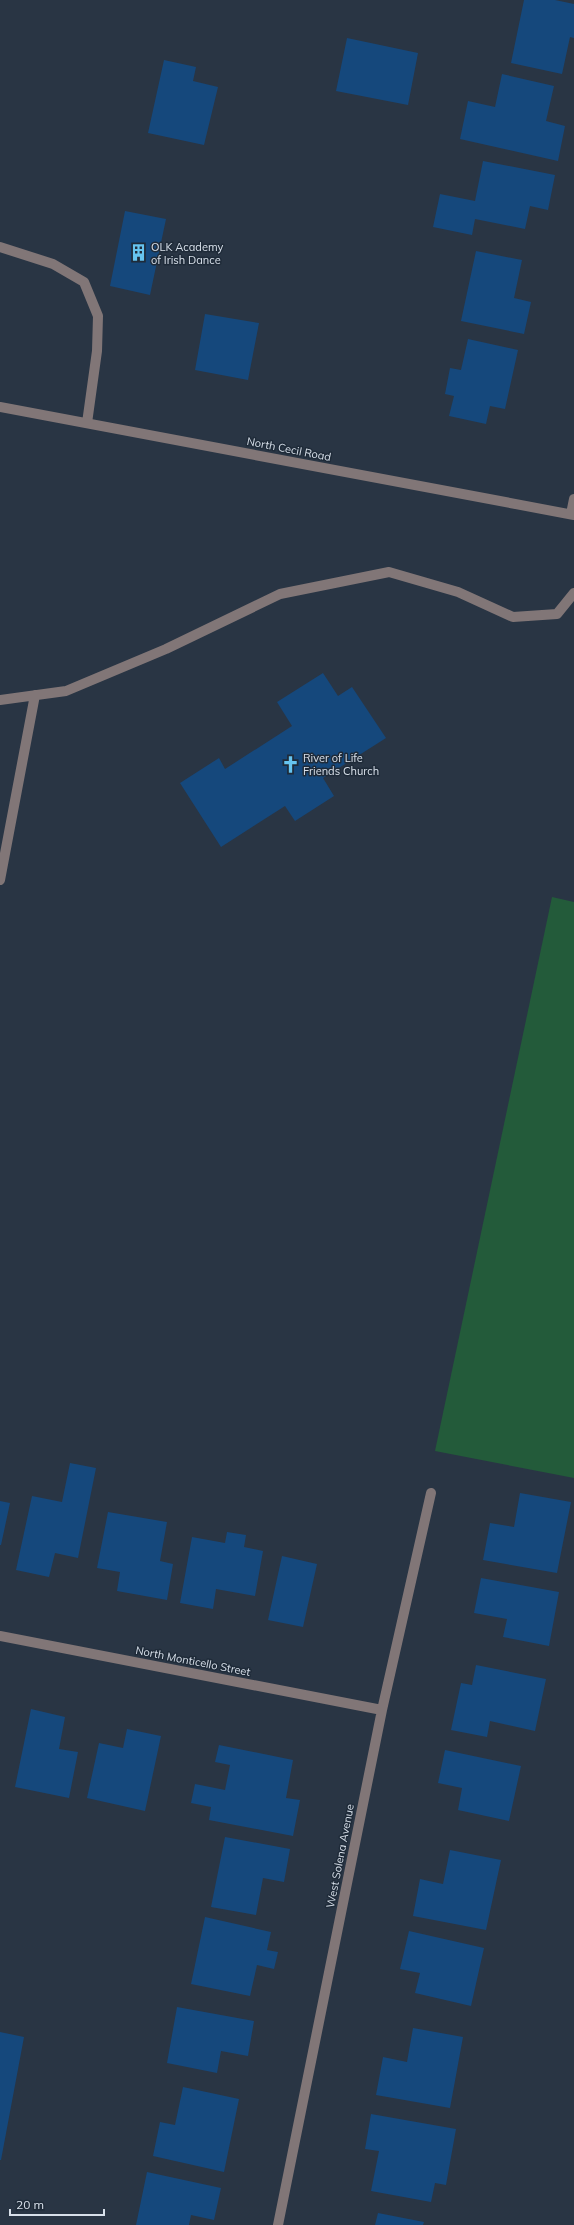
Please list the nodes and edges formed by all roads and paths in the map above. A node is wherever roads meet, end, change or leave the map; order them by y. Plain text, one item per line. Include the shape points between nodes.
1 (0, 247) edge
2 (0, 407) edge
3 (87, 423) junction
4 (574, 499) edge
5 (572, 514) edge
6 (574, 594) edge
7 (35, 695) junction
8 (0, 700) edge
9 (0, 880) edge
10 (431, 1493) dead end
11 (0, 1636) edge
12 (382, 1710) junction
13 (278, 2225) edge

1 - 3 street via 53,264 84,282 98,316 97,351
2 - 3 street, North Cecil Road
3 - 5 street, North Cecil Road
4 - 5 street
6 - 7 street via 558,614 513,617 458,592 389,572 280,594 138,661 66,691
7 - 8 street
7 - 9 street
10 - 12 street, West Solena Avenue
11 - 12 street, North Monticello Street
12 - 13 street, West Solena Avenue

